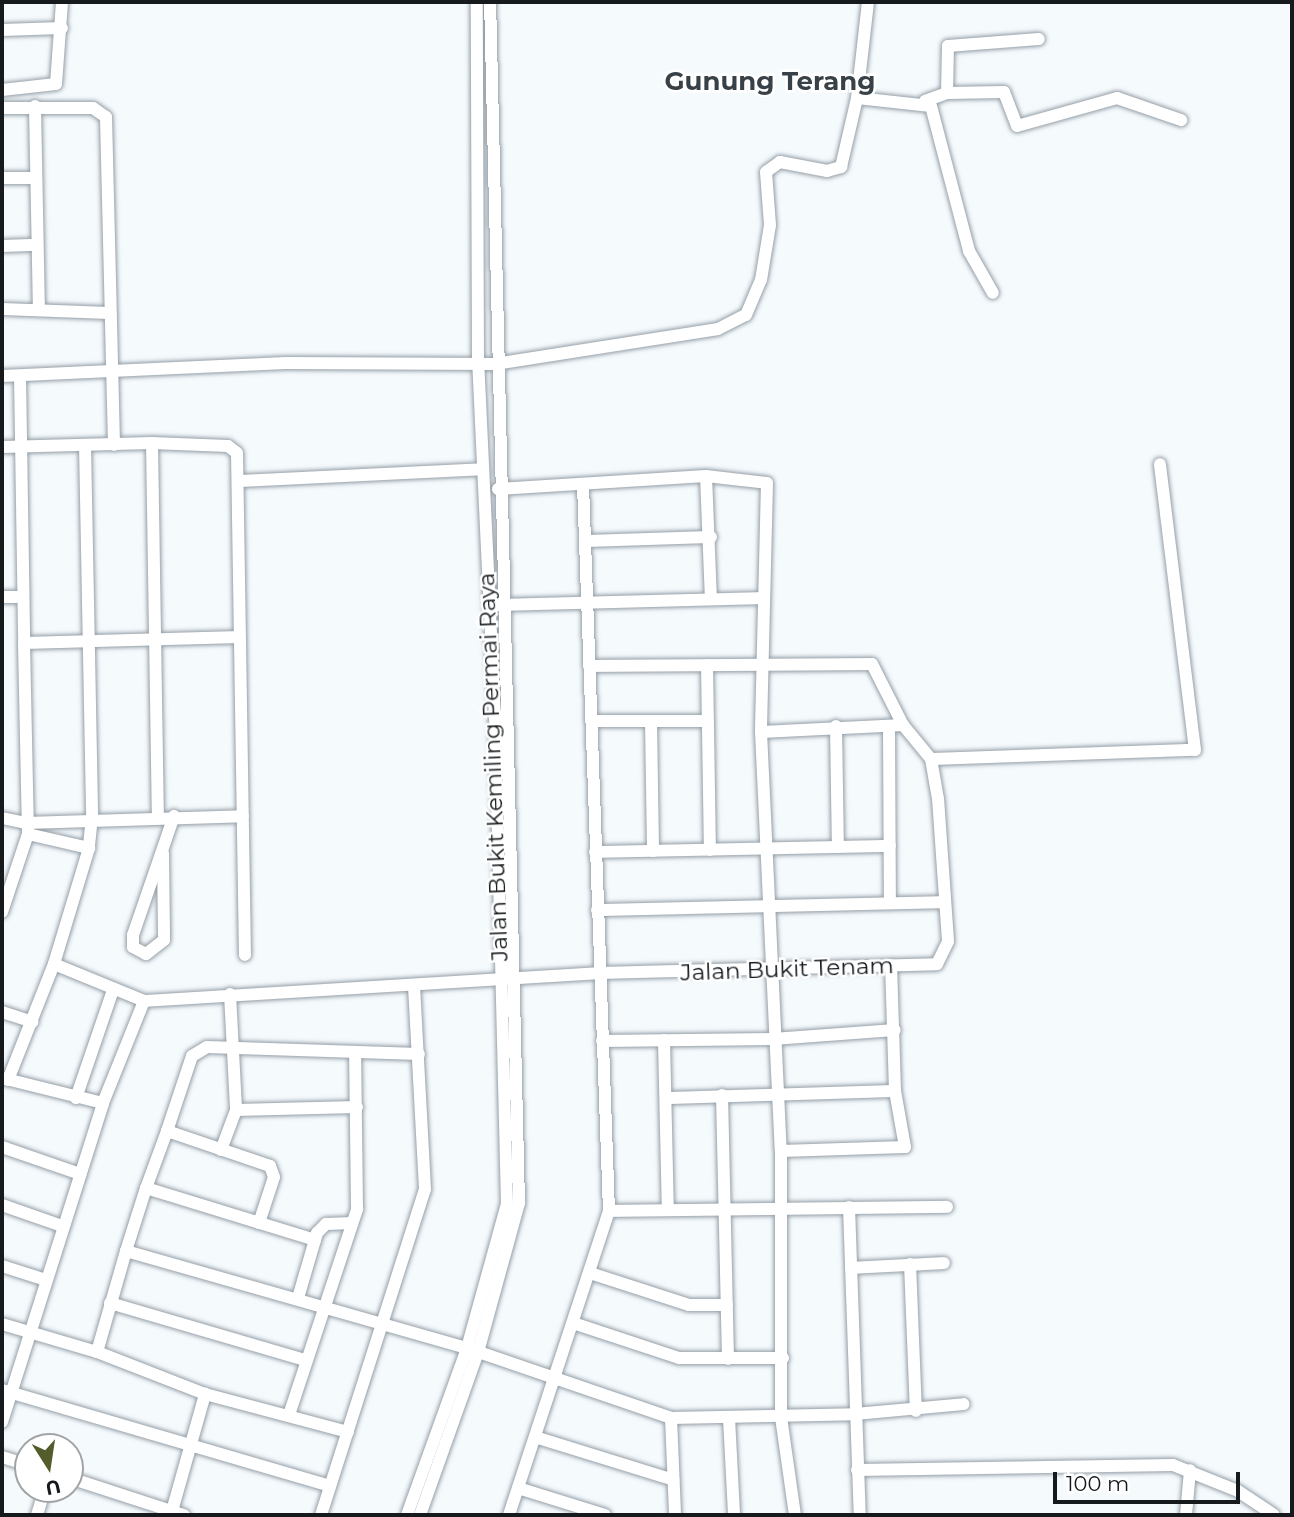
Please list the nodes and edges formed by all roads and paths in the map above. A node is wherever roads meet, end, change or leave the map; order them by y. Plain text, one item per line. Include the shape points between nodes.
1 (62, 2) edge
2 (477, 2) edge
3 (490, 2) edge
4 (868, 2) edge
5 (62, 28) junction
6 (2, 30) edge
7 (1039, 40) dead end
8 (2, 90) edge
9 (947, 93) junction
10 (857, 98) junction
11 (925, 101) junction
12 (35, 106) junction
13 (2, 108) edge
14 (1181, 120) dead end
15 (2, 178) edge
16 (36, 178) junction
17 (37, 245) junction
18 (2, 246) edge
19 (993, 293) dead end
20 (39, 308) junction
21 (2, 309) edge
22 (110, 313) junction
23 (478, 364) junction
24 (495, 364) junction
25 (111, 375) junction
26 (2, 376) edge
27 (20, 376) junction
28 (152, 443) junction
29 (85, 445) junction
30 (114, 445) junction
31 (2, 447) edge
32 (19, 447) junction
33 (1160, 464) dead end
34 (482, 469) junction
35 (706, 477) junction
36 (240, 481) junction
37 (583, 486) junction
38 (498, 489) junction
39 (710, 537) junction
40 (585, 541) junction
41 (2, 597) edge
42 (20, 597) junction
43 (760, 598) junction
44 (711, 599) junction
45 (587, 603) junction
46 (496, 605) junction
47 (240, 637) junction
48 (155, 639) junction
49 (89, 642) junction
50 (24, 643) junction
51 (707, 665) junction
52 (589, 666) junction
53 (760, 666) junction
54 (591, 721) junction
55 (651, 721) junction
56 (708, 721) junction
57 (902, 725) junction
58 (836, 726) junction
59 (889, 727) junction
60 (761, 732) junction
61 (932, 759) junction
62 (158, 815) junction
63 (174, 816) junction
64 (243, 816) junction
65 (92, 817) junction
66 (2, 818) edge
67 (27, 828) junction
68 (890, 846) junction
69 (838, 847) junction
70 (89, 848) junction
71 (710, 850) junction
72 (765, 850) junction
73 (653, 851) junction
74 (595, 852) junction
75 (163, 853) junction
76 (890, 902) junction
77 (944, 902) junction
78 (766, 905) junction
79 (597, 910) junction
80 (2, 912) edge
81 (246, 955) dead end
82 (54, 964) junction
83 (891, 965) junction
84 (769, 971) junction
85 (599, 973) junction
86 (505, 978) junction
87 (414, 988) junction
88 (113, 990) junction
89 (230, 994) junction
90 (145, 1001) junction
91 (2, 1012) edge
92 (32, 1022) junction
93 (895, 1030) junction
94 (773, 1039) junction
95 (664, 1040) junction
96 (602, 1041) junction
97 (233, 1048) junction
98 (419, 1054) junction
99 (355, 1056) junction
100 (5, 1079) edge
101 (895, 1091) junction
102 (774, 1093) junction
103 (722, 1095) junction
104 (76, 1098) junction
105 (668, 1098) junction
106 (103, 1103) junction
107 (357, 1107) junction
108 (236, 1110) junction
109 (167, 1131) junction
110 (2, 1147) edge
111 (221, 1150) junction
112 (781, 1151) junction
113 (80, 1174) junction
114 (146, 1188) junction
115 (2, 1205) edge
116 (849, 1206) junction
117 (947, 1207) dead end
118 (726, 1208) junction
119 (780, 1208) junction
120 (668, 1210) junction
121 (609, 1211) junction
122 (259, 1223) junction
123 (352, 1223) junction
124 (62, 1226) junction
125 (315, 1240) junction
126 (126, 1251) junction
127 (944, 1262) dead end
128 (910, 1264) junction
129 (2, 1266) edge
130 (851, 1268) junction
131 (590, 1273) junction
132 (46, 1280) junction
133 (298, 1298) junction
134 (110, 1303) junction
135 (727, 1305) junction
136 (321, 1306) junction
137 (573, 1322) junction
138 (2, 1324) edge
139 (383, 1325) junction
140 (29, 1334) junction
141 (472, 1350) junction
142 (97, 1352) junction
143 (783, 1358) junction
144 (728, 1359) junction
145 (305, 1360) junction
146 (553, 1380) junction
147 (6, 1392) edge
148 (205, 1394) junction
149 (964, 1404) dead end
150 (916, 1411) junction
151 (855, 1414) junction
152 (289, 1415) junction
153 (781, 1417) junction
154 (671, 1418) junction
155 (729, 1418) junction
156 (2, 1422) edge
157 (348, 1432) junction
158 (535, 1437) junction
159 (189, 1445) junction
160 (858, 1470) junction
161 (1190, 1470) junction
162 (674, 1480) junction
163 (84, 1483) edge
164 (330, 1486) junction
165 (518, 1488) junction
166 (178, 1513) edge
167 (321, 1515) edge
168 (407, 1515) edge
169 (420, 1515) edge
170 (509, 1515) edge
171 (605, 1515) edge
172 (675, 1515) edge
173 (734, 1515) edge
174 (795, 1515) edge
175 (860, 1515) edge
176 (1186, 1515) edge
177 (1275, 1515) edge

1 - 5 street
2 - 23 street, Jalan Bukit Kemiling Permai Raya
3 - 24 street, Jalan Bukit Kemiling Permai Raya
4 - 10 street
5 - 6 street
5 - 8 street via 62,65 53,87
7 - 9 street via 948,46
9 - 11 street
9 - 14 street via 1004,92 1017,126 1117,98
10 - 11 street
10 - 24 street via 841,167 827,171 780,162 766,172 770,225 761,281 746,315 718,329 625,348
11 - 19 street via 969,251
12 - 13 street
12 - 16 street
12 - 22 street via 93,108 106,117
15 - 16 street
16 - 17 street
17 - 18 street
17 - 20 street
20 - 21 street
20 - 22 street
22 - 25 street
23 - 24 street
23 - 25 street via 286,363
23 - 34 street, Jalan Bukit Kemiling Permai Raya
24 - 38 street, Jalan Bukit Kemiling Permai Raya
25 - 27 street
25 - 30 street
26 - 27 street
27 - 32 street
28 - 30 street
28 - 36 street via 234,448
28 - 48 street
29 - 30 street
29 - 32 street
29 - 49 street
31 - 32 street
32 - 42 street
33 - 61 street via 1195,750
34 - 36 street
34 - 46 street, Jalan Bukit Kemiling Permai Raya
35 - 37 street
35 - 39 street
35 - 43 street via 767,484
36 - 47 street
37 - 38 street
37 - 40 street
38 - 46 street, Jalan Bukit Kemiling Permai Raya
39 - 40 street
39 - 44 street
40 - 45 street
41 - 42 street
42 - 50 street
43 - 44 street
43 - 53 street
44 - 45 street
45 - 46 street
45 - 52 street
46 - 86 street, Jalan Bukit Kemiling Permai Raya
47 - 48 street
47 - 64 street
48 - 49 street
48 - 62 street
49 - 50 street
49 - 65 street
50 - 67 street
51 - 52 street
51 - 53 street
51 - 56 street
52 - 54 street
53 - 57 street via 872,664
53 - 60 street
54 - 55 street
54 - 74 street
55 - 56 street
55 - 73 street
56 - 71 street
57 - 59 street
57 - 61 street
58 - 59 street
58 - 60 street
58 - 69 street
59 - 68 street
60 - 72 street
61 - 77 street, Jalan Bukit Tenam
62 - 63 street
62 - 65 street
63 - 64 street
63 - 75 street
64 - 81 street
65 - 67 street
65 - 70 street
66 - 67 street
67 - 70 street
67 - 80 street
68 - 69 street
68 - 76 street
69 - 72 street
70 - 82 street
71 - 72 street
71 - 73 street
72 - 78 street
73 - 74 street
74 - 79 street
75 - 75 street via 132,942 146,954 164,940
76 - 77 street
76 - 78 street
77 - 83 street, Jalan Bukit Tenam via 944,959
78 - 79 street
78 - 84 street
79 - 85 street
82 - 88 street
82 - 92 street
83 - 84 street, Jalan Bukit Tenam
83 - 93 street
84 - 85 street, Jalan Bukit Tenam
84 - 94 street
85 - 86 street, Jalan Bukit Tenam
85 - 96 street
86 - 87 street, Jalan Bukit Tenam
86 - 141 street, Jalan Bukit Kemiling Permai Raya via 507,1204
87 - 89 street, Jalan Bukit Tenam
87 - 98 street
88 - 90 street
88 - 104 street
89 - 90 street, Jalan Bukit Tenam
89 - 97 street
90 - 106 street
91 - 92 street
92 - 100 street
93 - 94 street
93 - 101 street
94 - 95 street
94 - 102 street
95 - 96 street
95 - 105 street
96 - 121 street
97 - 99 street
97 - 108 street
97 - 109 street via 207,1046 192,1056
98 - 99 street
98 - 139 street via 425,1189
99 - 107 street
100 - 104 street
101 - 102 street
101 - 112 street via 905,1146
102 - 103 street
102 - 112 street
103 - 105 street
103 - 118 street
104 - 106 street
105 - 120 street
106 - 113 street
107 - 108 street
107 - 123 street via 359,1173
108 - 111 street
109 - 111 street
109 - 114 street
110 - 113 street
111 - 122 street via 272,1168
112 - 119 street
113 - 124 street
114 - 122 street
114 - 126 street
115 - 124 street
116 - 117 street
116 - 119 street
116 - 130 street
118 - 119 street
118 - 120 street
118 - 135 street
119 - 143 street
120 - 121 street
121 - 131 street
122 - 125 street
123 - 125 street via 326,1224
123 - 136 street
124 - 132 street
125 - 133 street
126 - 133 street
126 - 134 street
127 - 128 street
128 - 130 street
128 - 150 street
129 - 132 street
130 - 151 street
131 - 135 street via 689,1305
131 - 137 street
132 - 140 street
133 - 136 street
134 - 142 street
134 - 145 street
135 - 144 street
136 - 139 street
136 - 145 street
137 - 144 street via 679,1359
137 - 146 street
138 - 140 street
139 - 141 street
139 - 157 street
140 - 142 street
140 - 147 street
141 - 146 street
141 - 168 street, Jalan Bukit Kemiling Permai Raya
141 - 169 street, Jalan Bukit Kemiling Permai Raya
142 - 148 street
143 - 144 street
143 - 153 street
145 - 152 street
146 - 154 street
146 - 158 street
147 - 156 street
147 - 159 street
148 - 152 street
148 - 159 street
149 - 150 street
150 - 151 street
151 - 153 street
151 - 160 street
152 - 157 street
153 - 155 street
153 - 174 street
154 - 155 street
154 - 162 street
155 - 173 street
157 - 164 street
158 - 162 street
158 - 165 street
159 - 164 street
159 - 166 street
160 - 161 street via 1002,1463
160 - 175 street
161 - 176 street
161 - 177 street
162 - 172 street
163 - 166 street
164 - 167 street
165 - 170 street
165 - 171 street

